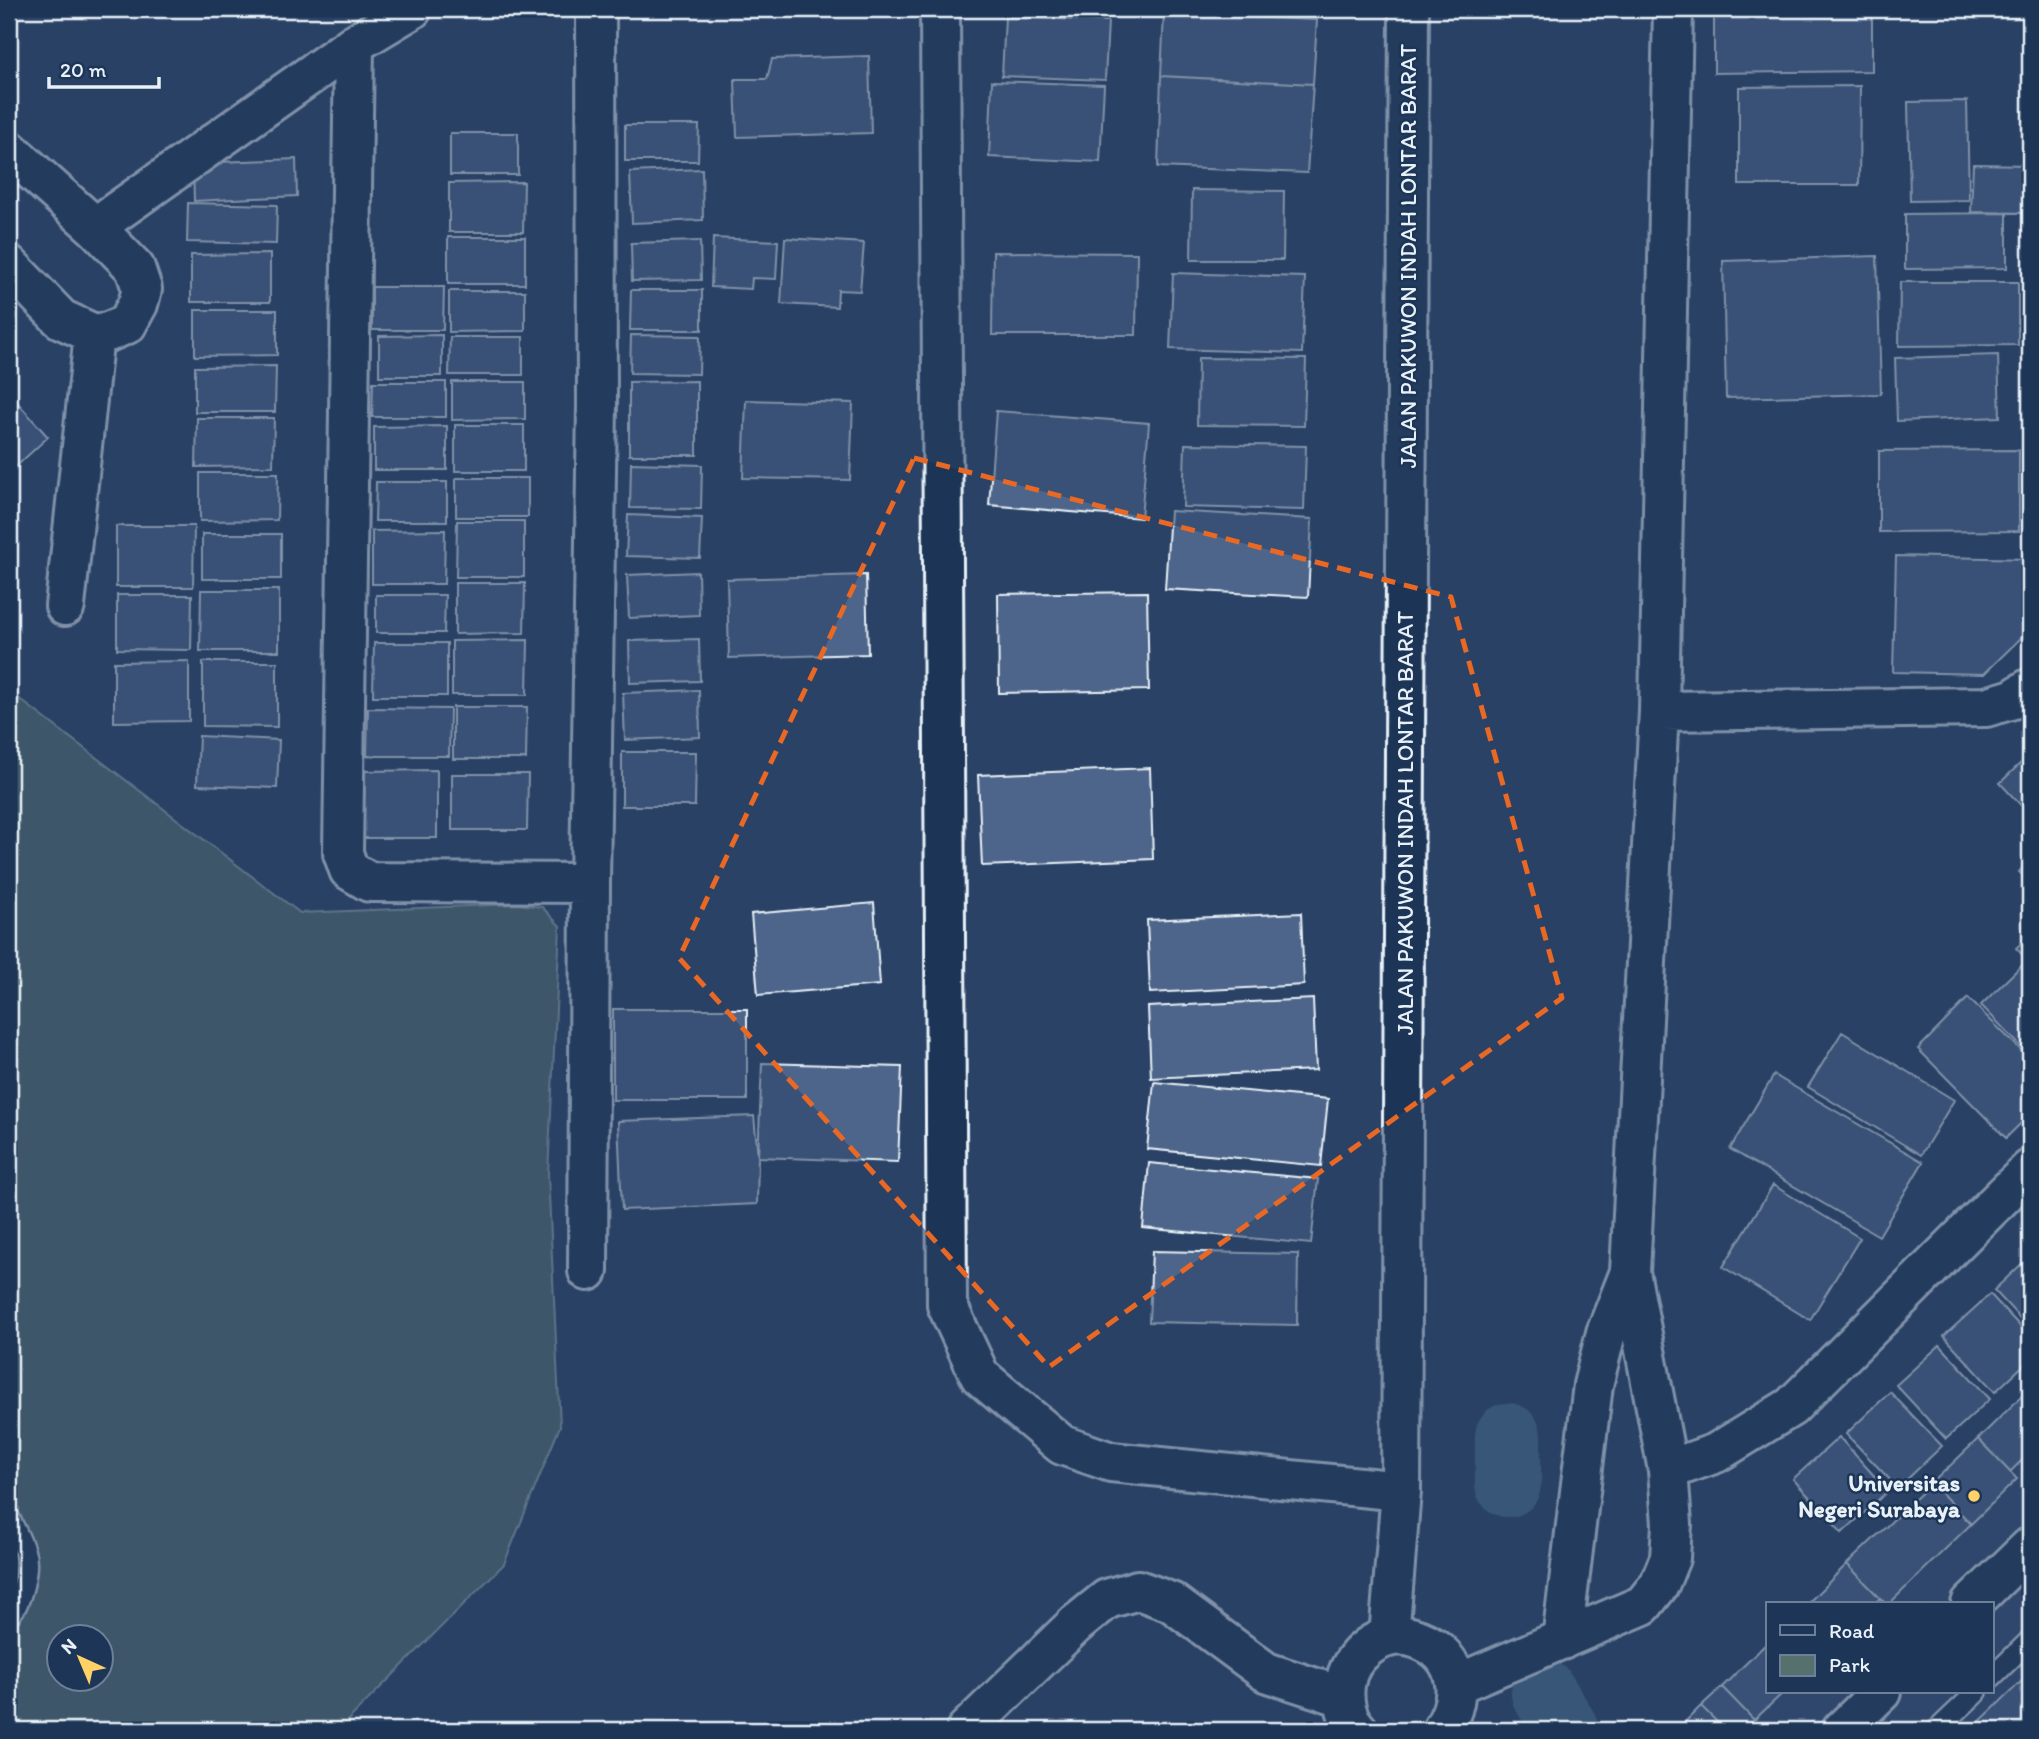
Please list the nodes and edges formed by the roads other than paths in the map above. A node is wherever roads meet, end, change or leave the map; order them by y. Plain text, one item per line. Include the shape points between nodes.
1 (412, 9) edge
2 (596, 9) edge
3 (940, 9) edge
4 (1409, 9) edge
5 (1673, 9) edge
6 (354, 44) junction
7 (9, 150) edge
8 (95, 227) junction
9 (9, 265) edge
10 (94, 334) junction
11 (65, 606) dead end
12 (2030, 688) edge
13 (1659, 711) junction
14 (590, 883) junction
15 (2030, 1169) edge
16 (588, 1270) dead end
17 (1630, 1272) junction
18 (1668, 1470) junction
19 (1401, 1491) junction
20 (9, 1517) edge
21 (2030, 1547) edge
22 (1973, 1602) edge
23 (9, 1615) edge
24 (1389, 1637) junction
25 (1562, 1640) junction
26 (2030, 1640) edge
27 (1994, 1675) edge
28 (1457, 1684) junction
29 (1879, 1694) edge
30 (1975, 1694) edge
31 (1351, 1714) edge
32 (966, 1730) edge
33 (1442, 1730) edge
34 (1842, 1730) edge
35 (1937, 1730) edge

1 - 6 street
2 - 14 street via 597,404
3 - 19 street via 947,1305 980,1376 1062,1445 1111,1462
4 - 19 street, JALAN PAKUWON INDAH LONTAR BARAT
5 - 13 street
6 - 8 street
6 - 14 street via 343,853 349,870 369,882
7 - 8 street
8 - 10 street via 135,268 142,289 127,324
9 - 10 street via 61,319
10 - 11 street
12 - 13 street via 1986,707
13 - 17 street
14 - 16 street
15 - 18 street via 1791,1407 1716,1453
17 - 18 street
17 - 25 street via 1606,1333 1593,1385
18 - 25 street via 1670,1558 1659,1585 1643,1605
19 - 24 street, JALAN PAKUWON INDAH LONTAR BARAT
20 - 23 lane via 26,1555 23,1586 15,1611
21 - 22 street
24 - 28 street via 1409,1636 1434,1647 1452,1668
24 - 31 street via 1355,1658 1346,1677
25 - 28 street
26 - 27 lane
28 - 33 street via 1452,1716
29 - 34 street
30 - 35 lane
31 - 32 street via 1266,1672 1171,1602 1138,1590 1107,1599 1076,1624

